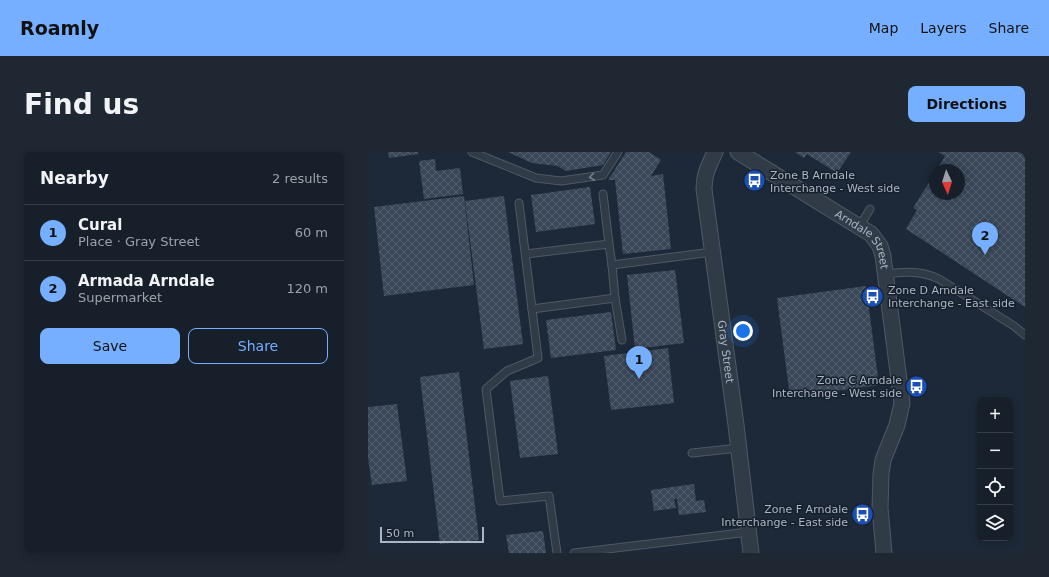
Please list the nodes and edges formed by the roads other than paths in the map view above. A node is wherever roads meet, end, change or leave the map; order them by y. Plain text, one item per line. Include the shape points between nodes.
1 (472, 152) edge
2 (618, 152) edge
3 (715, 152) edge
4 (738, 152) edge
5 (603, 194) dead end
6 (519, 203) dead end
7 (870, 209) dead end
8 (859, 227) junction
9 (609, 244) junction
10 (712, 252) junction
11 (526, 254) junction
12 (612, 265) junction
13 (886, 274) junction
14 (615, 298) junction
15 (532, 309) junction
16 (1025, 335) edge
17 (622, 340) dead end
18 (739, 448) junction
19 (692, 453) dead end
20 (749, 532) junction
21 (557, 553) edge
22 (574, 553) edge
23 (752, 553) edge
24 (884, 553) edge

2 -> 1 lane via 604,175 561,181 536,178
3 - 10 street, Gray Street via 704,179
4 - 8 street, Arndale Street
5 - 9 lane
6 - 11 lane
7 - 8 lane
8 - 13 street, Arndale Street via 870,234 880,246
9 - 11 lane
9 - 12 lane
10 - 12 lane
10 - 18 street, Gray Street
11 - 15 lane
12 - 14 lane
13 - 16 lane, Arndale Street via 929,274
13 - 24 street via 902,402 881,474 880,508
14 - 15 lane
14 - 17 lane
15 - 21 lane via 538,358 507,371 486,389 500,501 549,496
18 - 19 lane
18 - 20 street, Gray Street
20 - 22 lane
20 - 23 street, Gray Street

